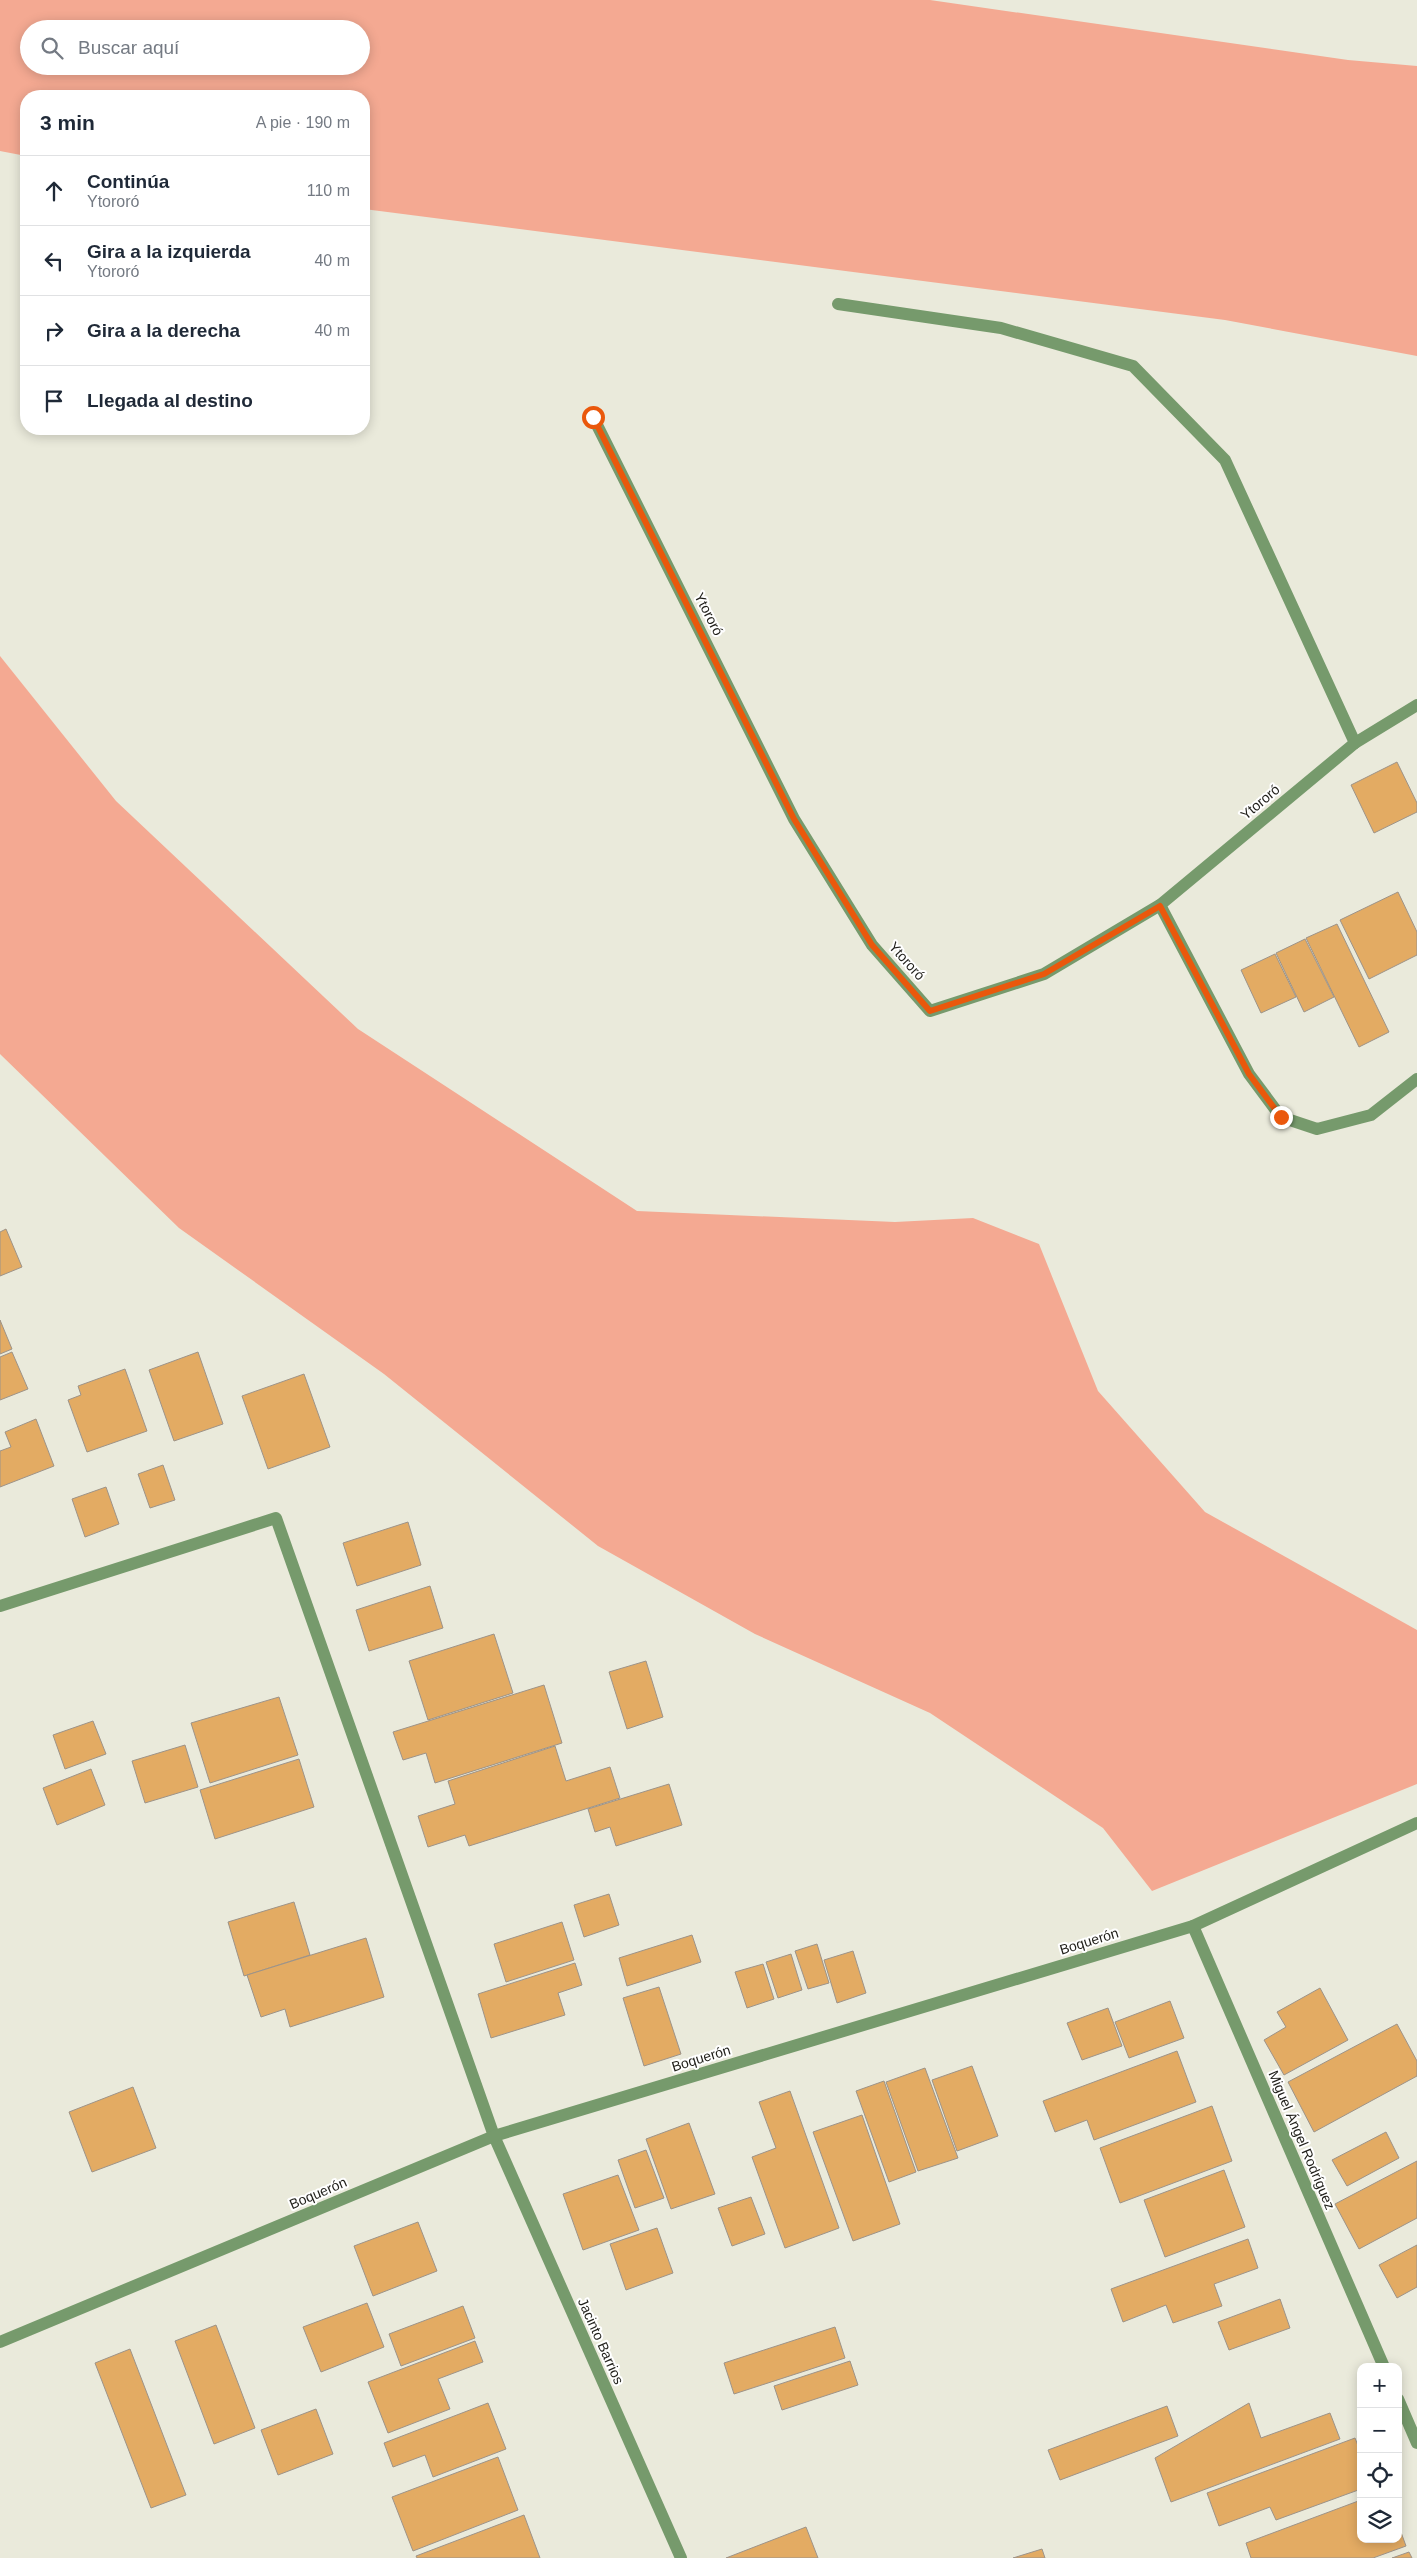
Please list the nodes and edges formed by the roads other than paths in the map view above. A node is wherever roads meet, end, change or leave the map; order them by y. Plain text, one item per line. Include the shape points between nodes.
1 (838, 304) dead end
2 (593, 417) dead end
3 (1417, 705) edge
4 (1355, 743) junction
5 (1160, 906) junction
6 (1417, 1080) edge
7 (0, 1606) edge
8 (1417, 1823) edge
9 (1193, 1926) junction
10 (494, 2136) junction
11 (0, 2342) edge
12 (1382, 2363) edge
13 (1402, 2408) edge
14 (1417, 2443) edge
15 (680, 2558) edge

1 - 4 street via 1001,328 1133,366 1225,460
2 - 5 street, Ytororó via 794,819 872,945 930,1011 1044,974
3 - 4 street, Ytororó
4 - 5 street, Ytororó
5 - 6 street via 1249,1074 1281,1117 1317,1129 1371,1115
7 - 10 street, Jacinto Barrios via 276,1518
8 - 9 street, Boquerón
9 - 10 street, Boquerón
9 - 12 street, Miguel Ángel Rodríguez
10 - 11 street, Boquerón
10 - 15 street, Jacinto Barrios
13 - 14 street

